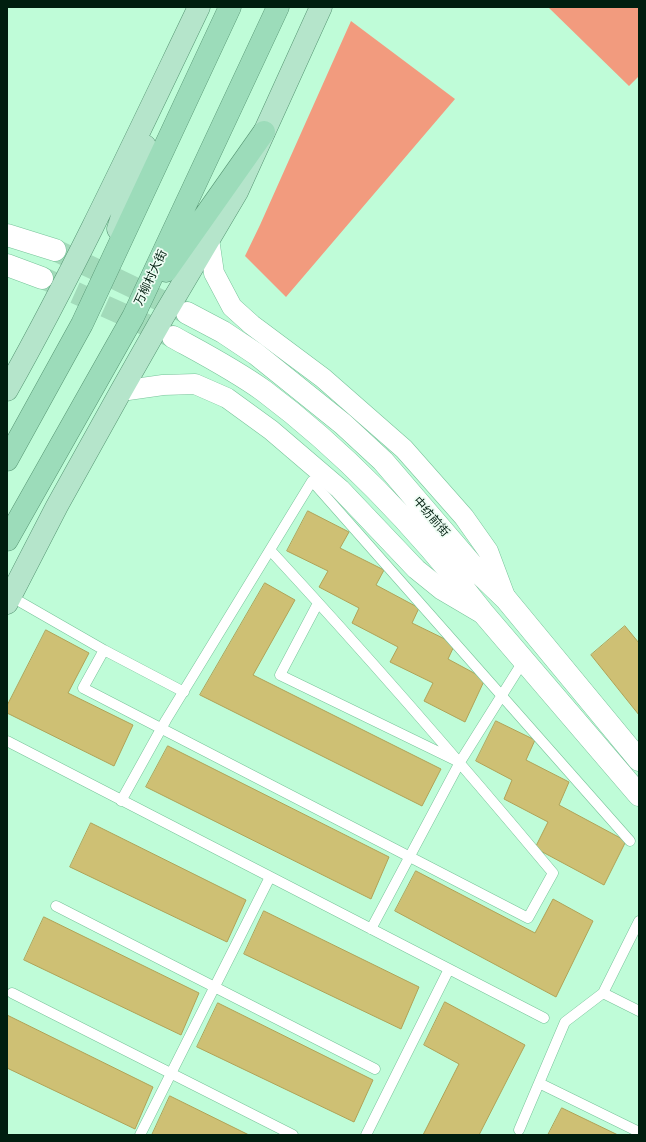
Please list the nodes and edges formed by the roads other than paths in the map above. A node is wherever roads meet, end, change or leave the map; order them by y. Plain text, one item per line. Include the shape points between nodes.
1 (200, 7) edge
2 (230, 7) edge
3 (278, 7) edge
4 (321, 7) edge
5 (171, 67) junction
6 (264, 132) junction
7 (7, 235) edge
8 (209, 239) junction
9 (55, 250) tunnel mouth
10 (7, 265) edge
11 (42, 278) tunnel mouth
12 (98, 290) junction
13 (187, 313) tunnel mouth
14 (133, 317) junction
15 (173, 337) tunnel mouth
16 (7, 390) edge
17 (121, 391) junction
18 (7, 460) edge
19 (7, 540) edge
20 (270, 550) junction
21 (506, 599) junction
22 (8, 600) edge
23 (318, 603) junction
24 (484, 614) junction
25 (104, 650) junction
26 (524, 660) junction
27 (184, 692) junction
28 (501, 695) junction
29 (161, 729) junction
30 (7, 741) edge
31 (639, 760) edge
32 (460, 762) junction
33 (639, 795) edge
34 (121, 801) junction
35 (630, 841) dead end
36 (410, 857) junction
37 (270, 877) junction
38 (56, 906) dead end
39 (639, 921) edge
40 (372, 929) junction
41 (449, 969) junction
42 (215, 987) junction
43 (12, 993) dead end
44 (603, 993) junction
45 (639, 1011) edge
46 (544, 1018) dead end
47 (375, 1069) dead end
48 (171, 1074) junction
49 (539, 1083) junction
50 (519, 1130) dead end
51 (639, 1132) edge
52 (140, 1135) edge
53 (293, 1135) edge
54 (366, 1135) edge

1 - 5 main road
2 - 12 highway
3 - 14 highway, 万柳村大街
4 - 6 main road
5 - 12 main road
5 - 16 main road via 90,235
6 - 8 main road via 237,192
6 - 14 highway
7 - 9 street
8 - 17 main road
8 - 21 street via 214,273 232,307 322,378 404,449 464,517 488,551
10 - 11 street
12 - 18 highway
13 - 21 street, 中纺前街 via 223,332 256,354 343,424 383,461 479,573
14 - 19 highway, 万柳村大街
15 - 24 street via 263,390 341,455 388,501
17 - 22 main road
17 - 24 street via 163,385 195,384 227,398 271,430 340,489 416,568 442,590
20 - 23 lane
20 - 27 lane
20 - 28 lane via 312,481
21 - 31 street, 中纺前街
22 - 25 lane
23 - 32 lane
23 - 32 lane via 280,675
24 - 26 street
25 - 27 lane
25 - 29 lane via 83,688
26 - 28 lane
26 - 33 street
27 - 29 lane
28 - 32 lane
28 - 35 lane
29 - 34 lane
29 - 36 lane
30 - 34 lane
32 - 36 lane
32 - 36 lane via 552,873 528,918
34 - 37 lane
36 - 40 lane
37 - 40 lane
37 - 42 lane
38 - 42 lane
39 - 44 lane
40 - 41 lane
41 - 46 lane
41 - 54 lane
42 - 47 lane
42 - 48 lane
43 - 48 lane
44 - 45 lane
44 - 49 lane via 565,1022
48 - 52 lane
48 - 53 lane
49 - 50 lane
49 - 51 lane

